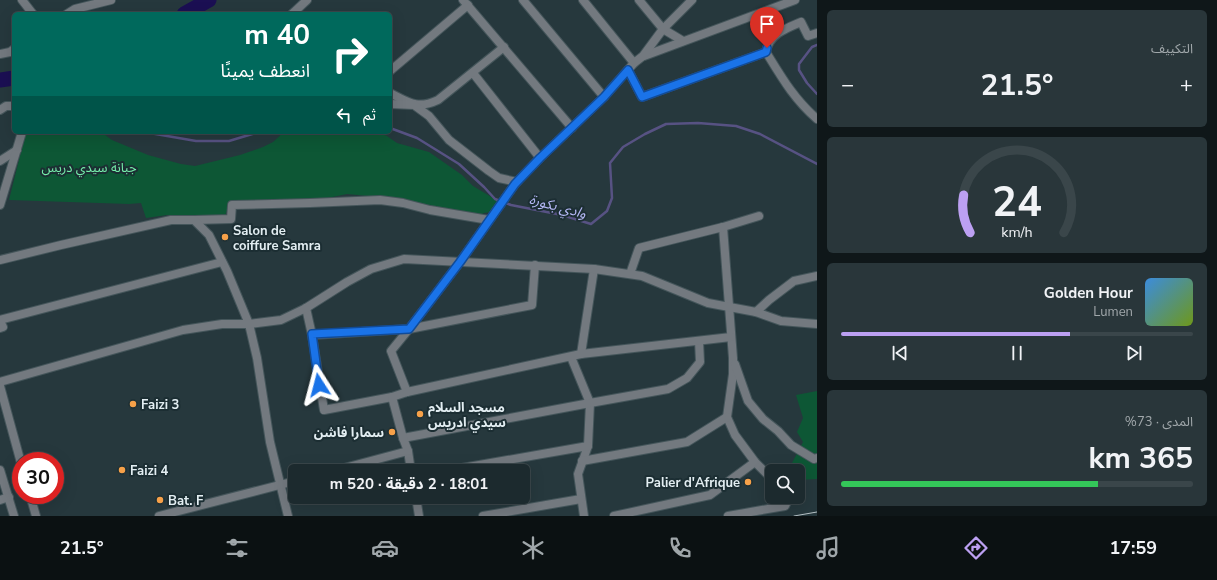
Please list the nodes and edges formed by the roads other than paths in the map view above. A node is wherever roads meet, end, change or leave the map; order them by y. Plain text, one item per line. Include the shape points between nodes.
1 (22, 0) edge
2 (78, 0) edge
3 (110, 0) edge
4 (307, 0) edge
5 (523, 0) edge
6 (583, 0) edge
7 (639, 0) edge
8 (692, 0) edge
9 (795, 0) edge
10 (465, 2) edge
11 (75, 9) junction
12 (31, 12) edge
13 (70, 12) edge
14 (294, 12) edge
15 (663, 29) junction
16 (817, 33) edge
17 (683, 41) junction
18 (504, 47) junction
19 (12, 51) edge
20 (766, 52) junction
21 (0, 54) edge
22 (643, 56) junction
23 (634, 64) junction
24 (392, 69) edge
25 (628, 70) junction
26 (473, 73) junction
27 (392, 94) edge
28 (604, 97) junction
29 (392, 104) edge
30 (414, 105) junction
31 (12, 106) edge
32 (0, 110) edge
33 (817, 119) edge
34 (572, 128) junction
35 (21, 134) edge
36 (17, 150) junction
37 (540, 158) junction
38 (0, 161) edge
39 (516, 183) junction
40 (0, 205) edge
41 (759, 216) dead end
42 (194, 220) junction
43 (489, 220) junction
44 (723, 227) junction
45 (0, 260) edge
46 (222, 262) junction
47 (460, 262) junction
48 (535, 265) junction
49 (594, 269) junction
50 (630, 274) junction
51 (817, 276) edge
52 (729, 307) junction
53 (306, 308) junction
54 (756, 312) junction
55 (0, 321) edge
56 (249, 324) junction
57 (817, 324) edge
58 (0, 328) edge
59 (409, 329) junction
60 (312, 334) junction
61 (731, 337) junction
62 (700, 341) junction
63 (581, 354) junction
64 (571, 357) junction
65 (733, 358) junction
66 (0, 382) edge
67 (0, 386) edge
68 (407, 392) junction
69 (392, 397) junction
70 (590, 402) junction
71 (727, 417) junction
72 (402, 438) junction
73 (588, 446) junction
74 (408, 450) junction
75 (18, 452) edge
76 (817, 458) edge
77 (582, 461) junction
78 (755, 462) junction
79 (358, 464) edge
80 (410, 464) edge
81 (485, 464) edge
82 (0, 470) edge
83 (765, 472) edge
84 (288, 484) edge
85 (280, 486) junction
86 (9, 497) junction
87 (581, 499) junction
88 (0, 500) edge
89 (33, 504) edge
90 (417, 504) edge
91 (787, 504) edge
92 (14, 516) edge
93 (36, 516) edge
94 (159, 516) edge
95 (288, 516) edge
96 (419, 516) edge
97 (483, 516) edge
98 (584, 516) edge
99 (614, 516) edge
100 (728, 516) edge

1 - 12 street
2 - 11 street
3 - 11 street
4 - 14 street
5 - 28 street
6 - 23 street
7 - 15 street
8 - 15 street
9 - 17 street
10 - 18 street
10 - 24 street
11 - 13 street
15 - 17 street
15 - 22 street
16 - 20 street via 808,36 801,22 778,33
17 - 22 street
18 - 26 street
18 - 34 street
19 - 21 street
20 - 25 street via 642,97
20 - 33 street via 794,96
22 - 23 street
23 - 25 street
25 - 28 street
26 - 30 street via 431,104
26 - 37 street
27 - 30 street
28 - 34 street
29 - 30 street
30 - 39 street via 429,116 449,140 488,171 499,178
31 - 32 street
34 - 37 street
35 - 36 street
36 - 38 street
36 - 40 street
37 - 39 street
39 - 43 street
41 - 44 street
42 - 43 street via 231,219 232,205 380,200
42 - 45 street via 171,220
42 - 46 street via 209,235
43 - 47 street
44 - 50 street via 639,248
44 - 52 street
46 - 55 street
46 - 56 street
47 - 48 street
47 - 53 street via 404,259 378,267 347,282
47 - 59 street
48 - 49 street
48 - 59 street via 532,305
49 - 50 street
49 - 63 street
50 - 52 street via 642,276 708,303
51 - 54 street via 794,281
52 - 54 street
52 - 61 street
53 - 56 street via 281,320
53 - 60 street
54 - 57 street via 781,321
55 - 58 street via 3,327
56 - 66 street via 222,324 183,330
56 - 85 street
59 - 60 street
59 - 68 street via 391,351
60 - 69 street via 324,410
61 - 62 street
61 - 65 street
62 - 63 street
62 - 70 street via 700,362 687,378 668,389
63 - 64 street
64 - 68 street
64 - 70 street
65 - 71 street
65 - 76 street via 748,401 763,419 791,445 814,459
67 - 75 street
68 - 69 street
69 - 72 street
70 - 72 street
70 - 73 street
71 - 77 street via 687,442
71 - 78 street via 735,435
72 - 74 street
73 - 77 street
73 - 81 street
74 - 79 street
74 - 80 street
77 - 87 street via 578,474
78 - 83 street
78 - 99 street via 710,495
82 - 86 street
84 - 85 street
85 - 94 street
85 - 95 street
86 - 88 street
86 - 92 street
87 - 97 street
87 - 98 street
89 - 93 street
90 - 96 street
91 - 100 street

